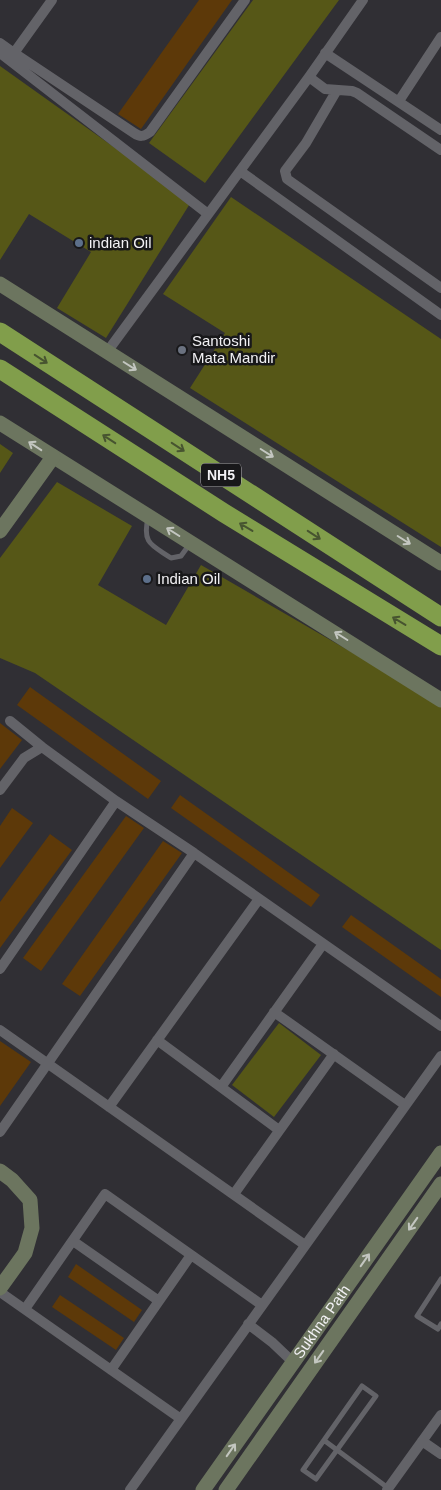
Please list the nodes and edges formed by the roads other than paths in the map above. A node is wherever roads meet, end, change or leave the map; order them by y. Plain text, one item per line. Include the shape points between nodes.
1 (52, 0) edge
2 (245, 0) edge
3 (363, 0) edge
4 (441, 37) edge
5 (0, 43) edge
6 (0, 53) edge
7 (14, 53) junction
8 (325, 53) junction
9 (309, 76) junction
10 (337, 90) junction
11 (399, 101) junction
12 (441, 130) edge
13 (441, 150) edge
14 (240, 170) junction
15 (208, 214) junction
16 (0, 284) edge
17 (441, 288) edge
18 (441, 315) edge
19 (0, 332) edge
20 (107, 352) junction
21 (0, 369) edge
22 (0, 423) edge
23 (53, 457) junction
24 (148, 516) junction
25 (0, 531) edge
26 (191, 543) junction
27 (441, 563) edge
28 (441, 618) edge
29 (441, 646) edge
30 (441, 700) edge
31 (10, 721) dead end
32 (42, 747) junction
33 (0, 790) edge
34 (116, 801) junction
35 (194, 853) junction
36 (259, 899) junction
37 (323, 944) junction
38 (0, 969) edge
39 (274, 1012) junction
40 (441, 1026) edge
41 (0, 1030) edge
42 (158, 1040) junction
43 (334, 1054) junction
44 (441, 1056) edge
45 (48, 1062) junction
46 (221, 1087) junction
47 (405, 1105) junction
48 (109, 1107) junction
49 (279, 1130) junction
50 (0, 1132) edge
51 (441, 1153) edge
52 (0, 1171) edge
53 (441, 1184) edge
54 (234, 1194) junction
55 (73, 1241) junction
56 (305, 1244) junction
57 (191, 1255) junction
58 (441, 1280) edge
59 (0, 1290) edge
60 (159, 1300) junction
61 (262, 1306) junction
62 (25, 1310) junction
63 (248, 1324) junction
64 (441, 1324) edge
65 (293, 1362) junction
66 (111, 1370) junction
67 (441, 1415) edge
68 (181, 1419) junction
69 (325, 1441) junction
70 (422, 1441) junction
71 (337, 1450) junction
72 (441, 1454) edge
73 (387, 1489) edge
74 (130, 1490) edge
75 (203, 1490) edge
76 (226, 1490) edge

1 - 7 street
2 - 7 street via 145,136 134,133
3 - 8 street
4 - 11 street
5 - 7 street
6 - 15 street
8 - 9 street
8 - 11 street
9 - 10 street via 325,89
9 - 14 street
10 - 13 street via 357,93
10 - 17 street via 306,144 285,171 287,179
11 - 12 street
14 - 15 street
14 - 18 street
15 - 20 street
16 - 20 street
19 -> 28 highway, NH5
20 -> 27 street
29 -> 21 highway, NH5 via 224,513
23 -> 22 street
23 - 24 street
23 - 25 street
26 -> 24 street
24 - 26 lane via 147,539 171,558 181,556
30 -> 26 street
31 - 32 street
32 - 33 street via 24,758
32 - 34 street
34 - 35 street
34 - 38 street
35 - 36 street
35 - 45 street
36 - 37 street
36 - 42 street
37 - 39 street
37 - 40 street
39 - 43 street
39 - 46 street
41 - 45 street
42 - 46 street
42 - 48 street
43 - 47 street
43 - 49 street
44 - 47 street
45 - 48 street
45 - 50 street
46 - 49 street
47 - 56 street
48 - 54 street
49 - 54 street
65 -> 51 street, Sukhna Path
52 - 59 street via 30,1200 32,1228 26,1253
53 -> 76 street, Sukhna Path
54 - 56 street
55 - 57 street via 105,1194
55 - 60 street
55 - 62 street
56 - 61 street
57 - 60 street
57 - 61 street
58 - 64 lane via 417,1316 438,1329
59 - 62 street
60 - 66 street
61 - 63 street
62 - 66 street
63 - 65 street
63 - 68 street
75 -> 65 street, Sukhna Path
66 - 68 street
67 - 70 street
68 - 74 street
69 - 71 lane
69 - 71 lane via 303,1470 316,1479
69 - 71 lane via 362,1386 376,1396
70 - 72 street
70 - 73 street
71 - 73 lane

